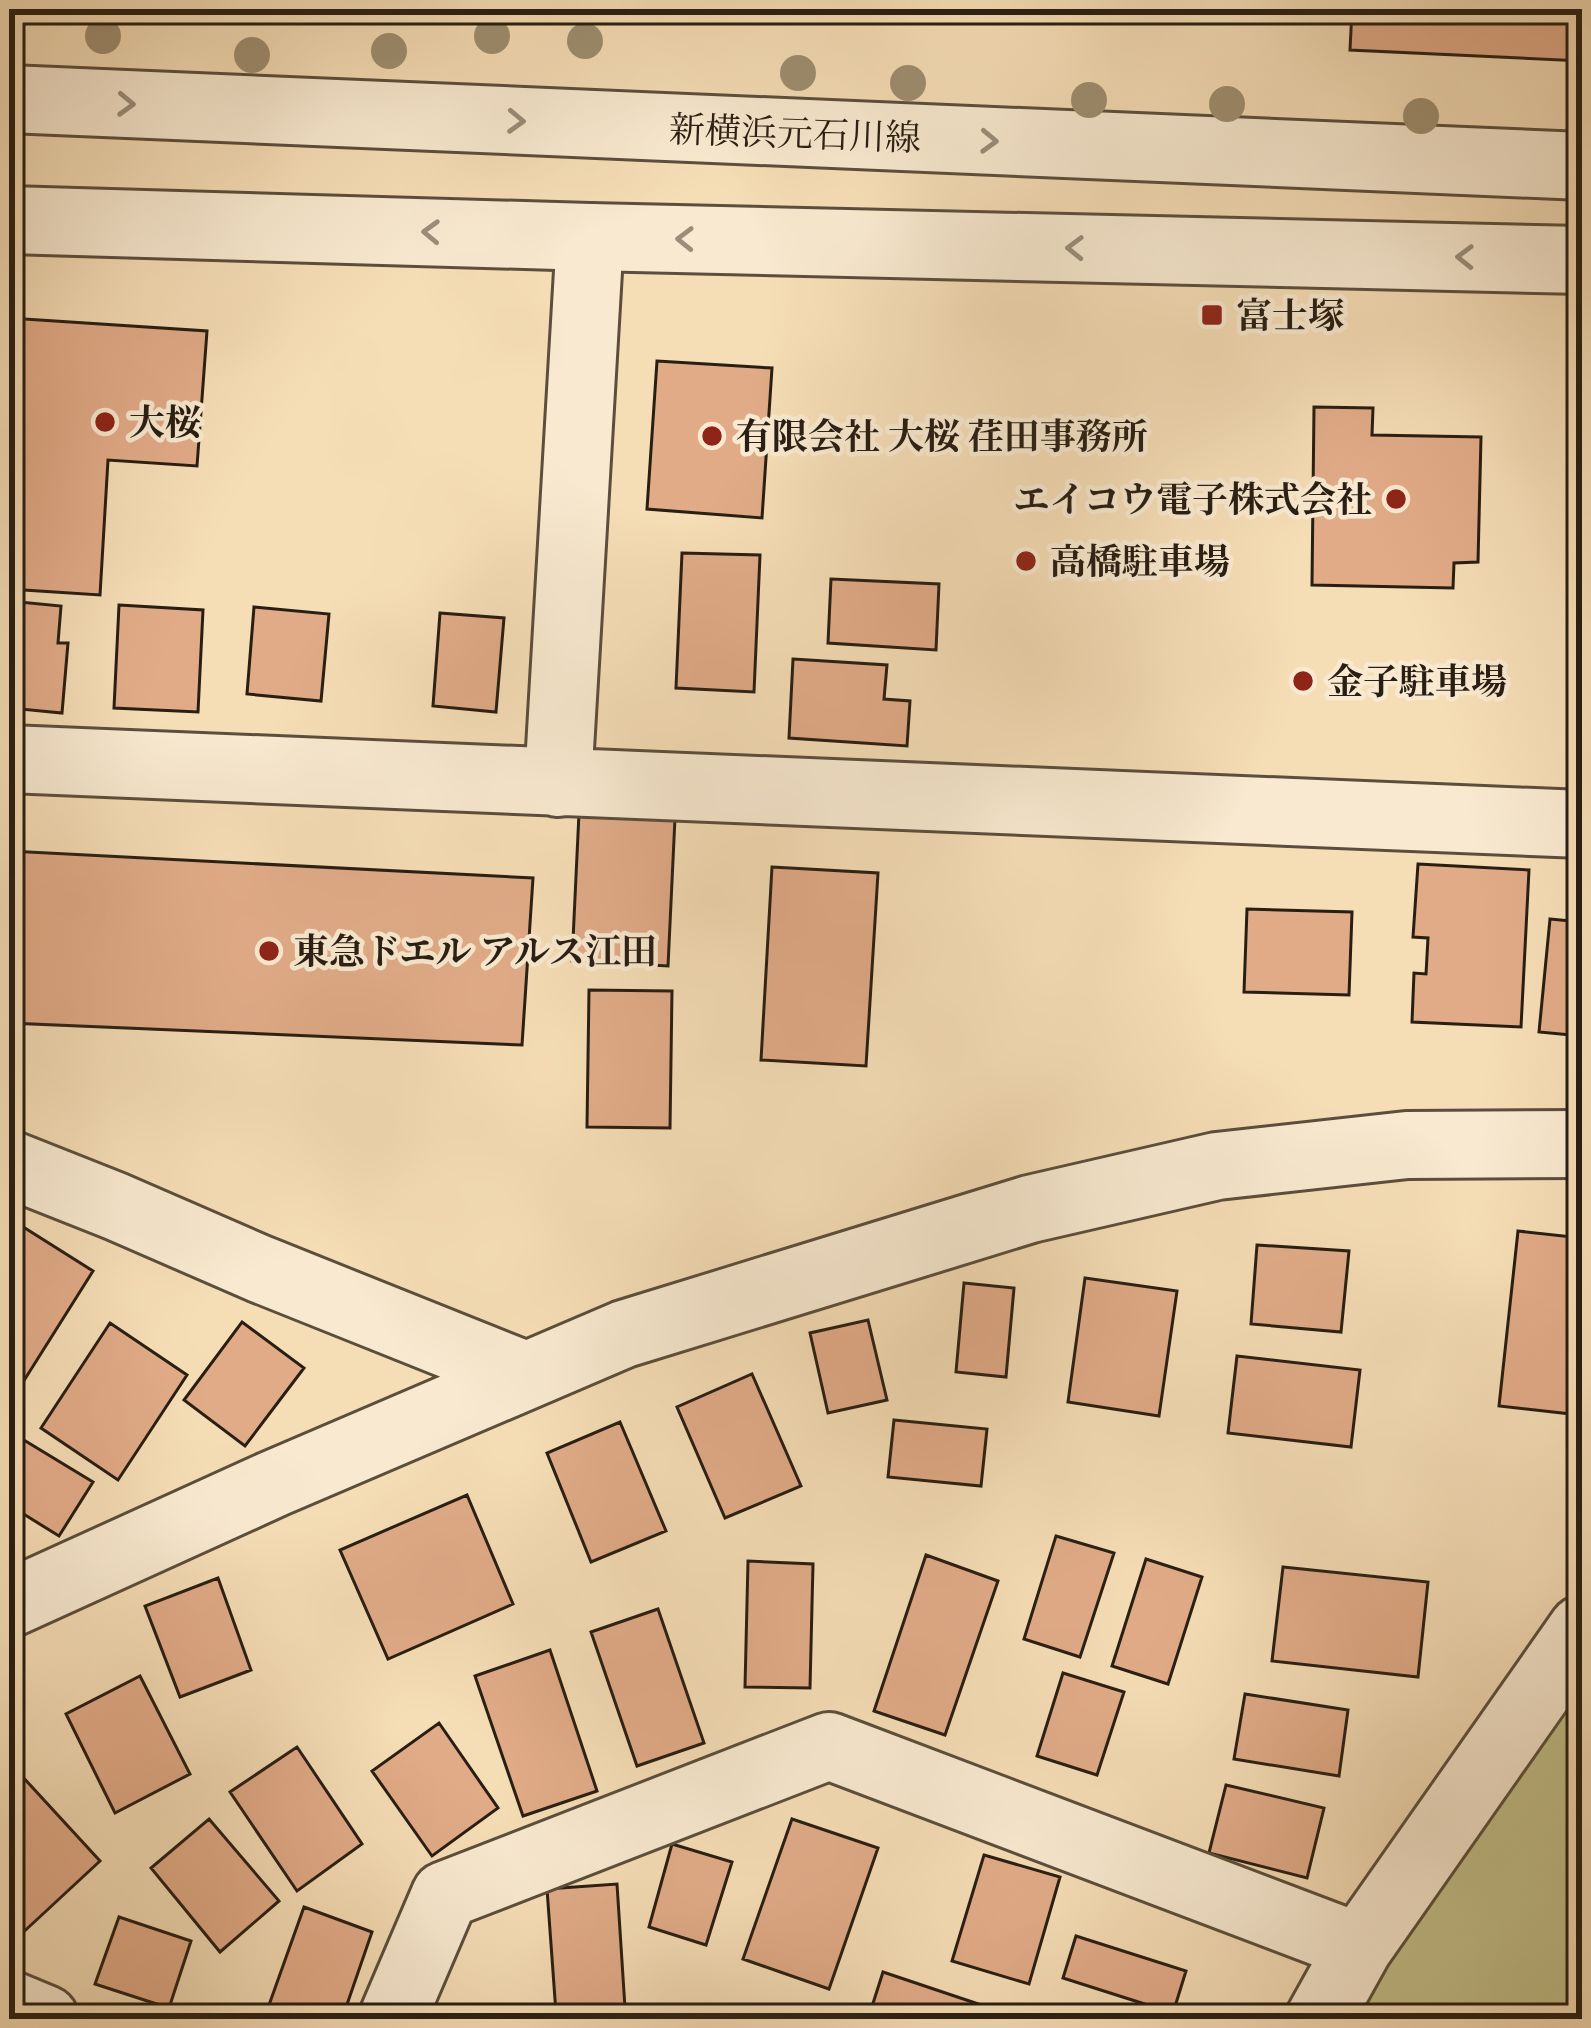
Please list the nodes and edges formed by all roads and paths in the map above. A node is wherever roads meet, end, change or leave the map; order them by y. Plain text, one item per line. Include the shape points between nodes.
1 (9, 99) edge
2 (1582, 166) edge
3 (9, 220) edge
4 (590, 237) junction
5 (1582, 260) edge
6 (9, 759) edge
7 (558, 783) junction
8 (1582, 824) edge
9 (1582, 1144) edge
10 (9, 1164) edge
11 (525, 1375) junction
12 (9, 1604) edge
13 (1582, 1629) edge
14 (1359, 1946) junction
15 (9, 2004) edge
16 (45, 2019) edge
17 (392, 2019) edge
18 (1318, 2019) edge

1 -> 2 street, 新横浜元石川線
4 -> 3 street
5 -> 4 street
4 - 7 street
6 - 7 street
7 - 8 street
9 - 11 street via 1407,1145 1217,1166 1030,1209 624,1334
10 - 11 street
11 - 12 street
13 - 14 street
14 - 17 street via 829,1747 445,1894
14 - 18 street
15 - 16 street

